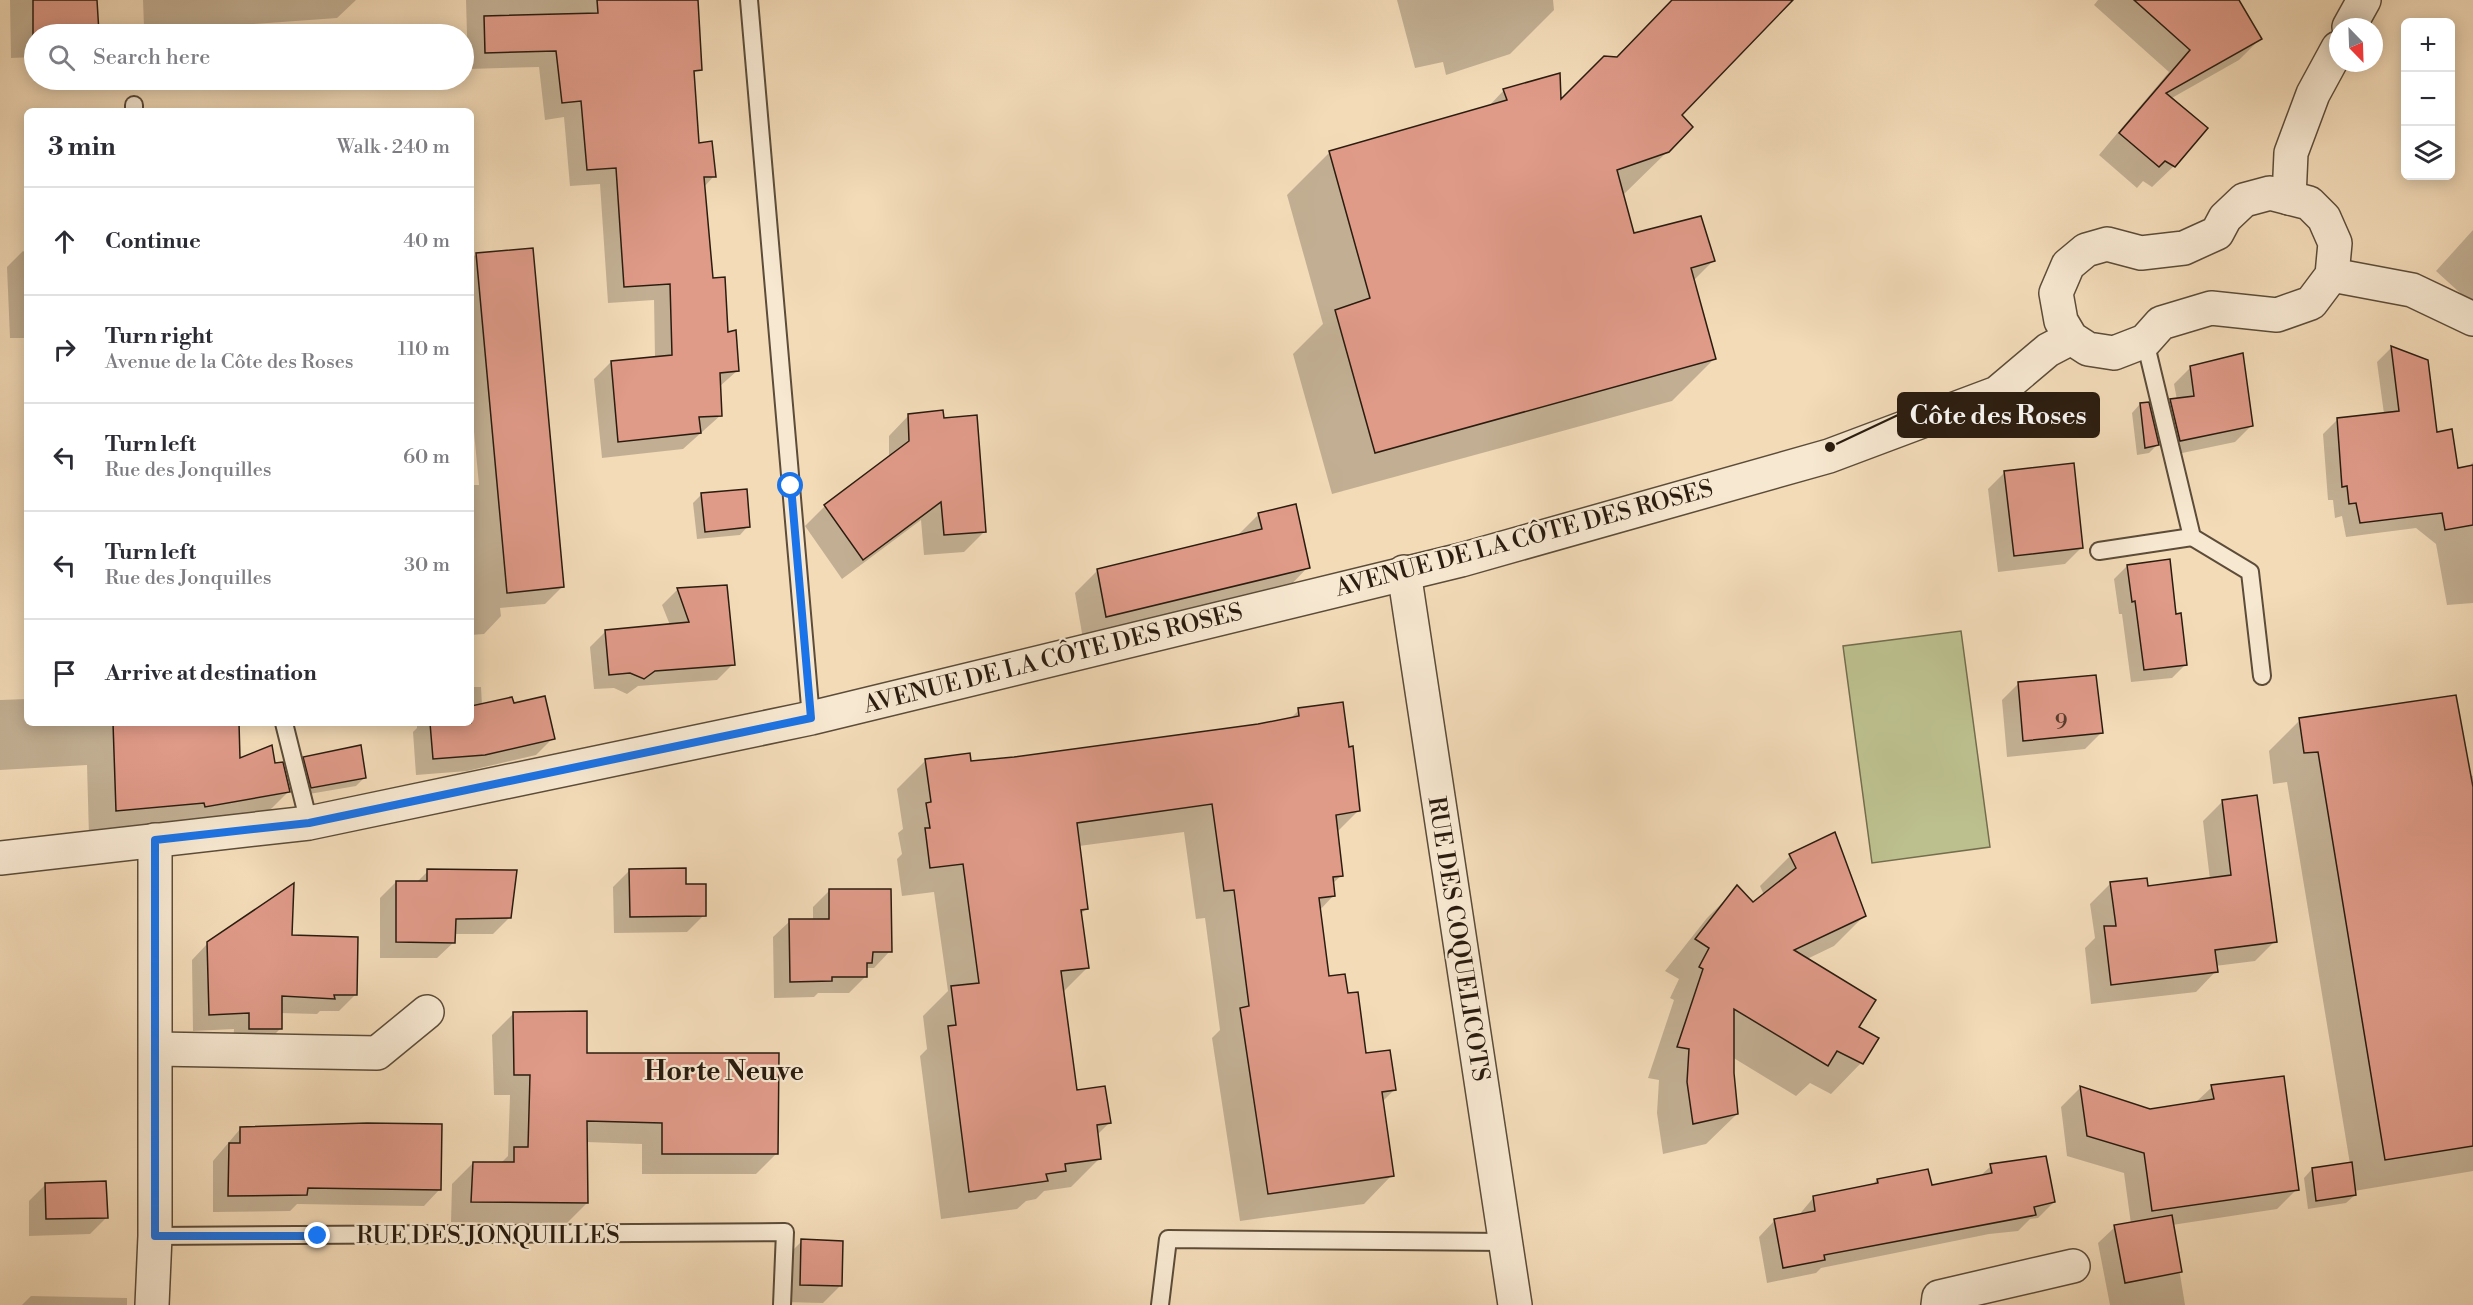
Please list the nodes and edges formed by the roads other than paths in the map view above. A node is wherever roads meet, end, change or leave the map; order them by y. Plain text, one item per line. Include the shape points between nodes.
1 (749, 0) edge
2 (2364, 0) edge
3 (2354, 18) edge
4 (2329, 65) edge
5 (2289, 198) junction
6 (2332, 275) junction
7 (2473, 319) edge
8 (2071, 338) junction
9 (2145, 341) junction
10 (2192, 537) junction
11 (2098, 551) dead end
12 (1404, 572) junction
13 (2262, 676) dead end
14 (811, 718) junction
15 (285, 726) edge
16 (309, 823) junction
17 (155, 840) junction
18 (0, 858) edge
19 (427, 1012) dead end
20 (156, 1049) junction
21 (155, 1236) junction
22 (1506, 1242) junction
23 (2073, 1266) dead end
24 (152, 1305) edge
25 (782, 1305) edge
26 (1160, 1305) edge
27 (1515, 1305) edge
28 (1938, 1305) edge

1 - 14 lane
2 - 3 street
4 - 5 street via 2313,94 2291,153
5 - 6 street via 2309,203 2324,218 2335,243
5 - 8 street via 2270,193 2244,200 2224,218 2217,233 2184,248 2141,253 2107,244 2086,250 2068,265 2056,293 2061,321
6 - 7 street via 2412,290
6 - 9 street via 2311,303 2303,306 2277,315 2211,308 2161,323
8 - 9 street via 2088,349 2114,353
8 - 12 street, AVENUE DE LA CÔTE DES ROSES via 2048,350 1997,393 1829,456 1461,560
9 - 10 lane
10 - 11 lane
10 - 13 lane via 2250,572
12 - 14 street, AVENUE DE LA CÔTE DES ROSES
12 - 22 street, RUE DES COQUELICOTS
14 - 16 street, AVENUE DE LA CÔTE DES ROSES
15 - 16 lane
16 - 17 street, AVENUE DE LA CÔTE DES ROSES
17 - 18 street, AVENUE DE LA CÔTE DES ROSES
17 - 20 street
19 - 20 street via 377,1053
20 - 21 street
21 - 24 street
21 - 25 lane, RUE DES JONQUILLES via 785,1232
22 - 26 lane via 1167,1239
22 - 27 street, RUE DES COQUELICOTS
23 - 28 street via 1939,1297

